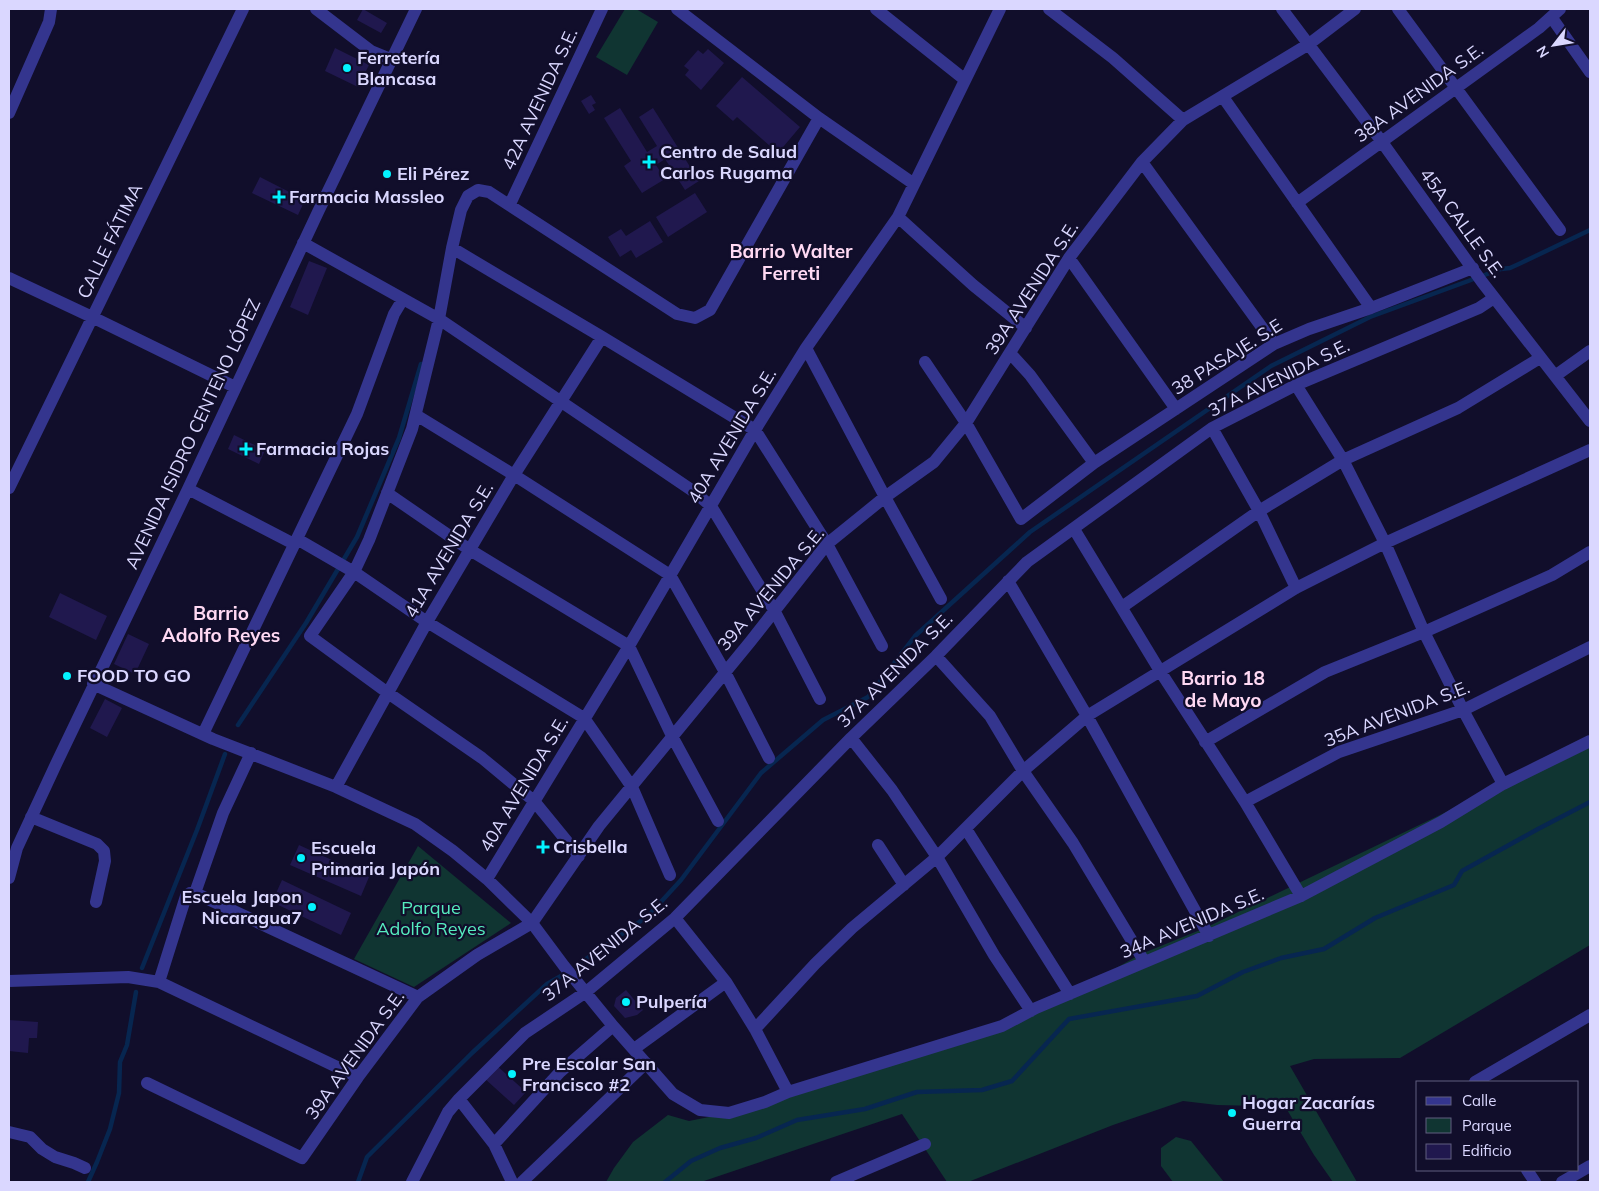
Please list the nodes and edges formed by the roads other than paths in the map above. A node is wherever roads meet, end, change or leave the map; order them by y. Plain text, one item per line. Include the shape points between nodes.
1 (51, 9) edge
2 (243, 9) edge
3 (316, 9) edge
4 (416, 9) edge
5 (602, 9) edge
6 (677, 9) edge
7 (876, 9) edge
8 (1000, 9) edge
9 (1049, 9) edge
10 (1282, 9) edge
11 (1355, 9) edge
12 (1398, 9) edge
13 (1556, 13) edge
14 (1309, 44) junction
15 (393, 60) junction
16 (1590, 72) edge
17 (964, 79) junction
18 (1455, 88) junction
19 (13, 90) edge
20 (1223, 97) junction
21 (9, 113) edge
22 (819, 118) junction
23 (1183, 120) junction
24 (1382, 142) junction
25 (1142, 162) junction
26 (914, 184) junction
27 (1297, 203) junction
28 (510, 204) junction
29 (898, 217) junction
30 (1560, 230) dead end
31 (303, 243) junction
32 (452, 248) junction
33 (1069, 258) junction
34 (1477, 274) junction
35 (9, 278) edge
36 (1494, 298) junction
37 (404, 299) junction
38 (1371, 308) junction
39 (92, 317) junction
40 (439, 319) junction
41 (1026, 328) junction
42 (602, 337) junction
43 (1274, 344) junction
44 (806, 348) junction
45 (1590, 351) edge
46 (1010, 353) junction
47 (1540, 358) junction
48 (925, 362) dead end
49 (1555, 376) junction
50 (1296, 384) junction
51 (235, 387) junction
52 (561, 401) junction
53 (1176, 409) junction
54 (416, 415) junction
55 (1590, 421) edge
56 (966, 423) junction
57 (1212, 428) junction
58 (755, 430) junction
59 (1590, 450) edge
60 (1343, 460) junction
61 (1094, 463) junction
62 (514, 475) junction
63 (9, 488) edge
64 (188, 489) junction
65 (387, 494) junction
66 (885, 497) junction
67 (711, 506) junction
68 (1259, 511) junction
69 (1074, 529) junction
70 (295, 542) junction
71 (1385, 543) junction
72 (827, 544) junction
73 (470, 550) junction
74 (1590, 552) edge
75 (354, 572) junction
76 (670, 575) junction
77 (1008, 580) junction
78 (1296, 588) junction
79 (941, 599) dead end
80 (1122, 607) junction
81 (774, 610) junction
82 (427, 622) junction
83 (1424, 632) junction
84 (629, 646) junction
85 (882, 646) dead end
86 (1590, 647) edge
87 (936, 656) junction
88 (1160, 671) junction
89 (725, 672) junction
90 (93, 684) junction
91 (388, 693) junction
92 (820, 699) dead end
93 (1463, 710) junction
94 (1087, 716) junction
95 (584, 718) junction
96 (203, 734) junction
97 (672, 736) junction
98 (850, 738) junction
99 (1590, 741) edge
100 (1205, 742) junction
101 (251, 753) junction
102 (769, 758) dead end
103 (1023, 771) junction
104 (1503, 784) junction
105 (336, 787) junction
106 (632, 787) junction
107 (534, 801) junction
108 (1244, 802) junction
109 (31, 817) junction
110 (718, 821) dead end
111 (966, 829) junction
112 (878, 845) dead end
113 (580, 856) junction
114 (937, 857) junction
115 (670, 875) dead end
116 (9, 878) edge
117 (487, 879) junction
118 (904, 885) junction
119 (194, 893) junction
120 (1301, 896) junction
121 (96, 902) dead end
122 (675, 918) junction
123 (532, 923) junction
124 (1209, 936) junction
125 (1144, 961) junction
126 (9, 981) edge
127 (159, 982) junction
128 (726, 982) junction
129 (586, 992) junction
130 (1070, 994) junction
131 (418, 997) junction
132 (1031, 1011) junction
133 (1590, 1015) edge
134 (613, 1026) junction
135 (755, 1029) junction
136 (634, 1049) junction
137 (646, 1063) junction
138 (358, 1077) junction
139 (1477, 1081) edge
140 (147, 1082) dead end
141 (788, 1092) junction
142 (459, 1099) junction
143 (9, 1132) edge
144 (494, 1144) junction
145 (925, 1144) dead end
146 (1590, 1166) edge
147 (85, 1168) dead end
148 (1528, 1171) edge
149 (412, 1182) edge
150 (512, 1182) edge
151 (522, 1182) edge
152 (836, 1182) edge
153 (1535, 1182) edge
154 (1562, 1182) edge

1 - 19 street via 48,22
2 - 39 street, CALLE FÁTIMA
3 - 15 street via 371,51
4 - 15 street, AVENIDA ISIDRO CENTENO LÓPEZ
5 - 28 street, 42A AVENIDA S.E.
6 - 22 street
7 - 17 street
8 - 17 street, 40A AVENIDA S.E.
9 - 23 street via 1113,58
10 - 14 street, 45A CALLE S.E.
11 - 14 street, 39A AVENIDA S.E.
12 - 18 street
13 - 16 street
13 - 18 street, 38A AVENIDA S.E.
14 - 20 street, 39A AVENIDA S.E.
14 - 24 street, 45A CALLE S.E.
15 - 31 street, AVENIDA ISIDRO CENTENO LÓPEZ
17 - 26 street, 40A AVENIDA S.E.
18 - 24 street, 38A AVENIDA S.E.
18 - 30 street
19 - 21 street
20 - 23 street, 39A AVENIDA S.E.
20 - 27 street
22 - 26 street
22 - 28 street via 710,310 695,318 677,314
23 - 25 street, 39A AVENIDA S.E.
24 - 27 street, 38A AVENIDA S.E.
24 - 34 street, 45A CALLE S.E.
25 - 33 street, 39A AVENIDA S.E.
25 - 43 street
26 - 29 street, 40A AVENIDA S.E.
27 - 38 street
28 - 32 street via 489,192 478,190 468,196 461,210
29 - 41 street
29 - 44 street, 40A AVENIDA S.E.
31 - 37 street
31 - 51 street, AVENIDA ISIDRO CENTENO LÓPEZ
32 - 40 street
32 - 42 street
33 - 41 street, 39A AVENIDA S.E.
33 - 53 street
34 - 36 street, 45A CALLE S.E.
34 - 38 street, 38 PASAJE. S.E
35 - 39 street
36 - 47 street, 45A CALLE S.E.
36 - 50 street, 37A AVENIDA S.E. via 1479,308
37 - 40 street
37 - 70 street via 394,314 357,414
38 - 43 street, 38 PASAJE. S.E
39 - 51 street
39 - 63 street, CALLE FÁTIMA
40 - 52 street
40 - 54 street
41 - 46 street, 39A AVENIDA S.E.
42 - 52 street, 41A AVENIDA S.E.
42 - 58 street
43 - 53 street, 38 PASAJE. S.E
44 - 58 street, 40A AVENIDA S.E.
44 - 66 street
45 - 49 street
46 - 56 street, 39A AVENIDA S.E.
46 - 61 street
47 - 49 street, 45A CALLE S.E.
47 - 60 street via 1458,408
48 - 56 street
49 - 55 street, 45A CALLE S.E.
50 - 57 street, 37A AVENIDA S.E.
50 - 60 street
51 - 64 street, AVENIDA ISIDRO CENTENO LÓPEZ
52 - 62 street, 41A AVENIDA S.E.
52 - 67 street via 693,490
53 - 61 street, 38 PASAJE. S.E
54 - 62 street
54 - 65 street
56 - 61 street, 38 PASAJE. S.E via 1021,519
56 - 66 street, 39A AVENIDA S.E. via 934,462
57 - 68 street
57 - 69 street, 37A AVENIDA S.E.
58 - 67 street, 40A AVENIDA S.E.
58 - 72 street
59 - 71 street
60 - 68 street
60 - 71 street
62 - 73 street, 41A AVENIDA S.E.
62 - 76 street
64 - 70 street
64 - 90 street, AVENIDA ISIDRO CENTENO LÓPEZ
65 - 73 street
65 - 75 street
66 - 72 street, 39A AVENIDA S.E.
66 - 79 street
67 - 76 street, 40A AVENIDA S.E.
67 - 81 street
68 - 78 street
68 - 80 street
69 - 77 street, 37A AVENIDA S.E. via 1027,562
69 - 80 street
70 - 75 street
70 - 96 street
71 - 78 street
71 - 83 street
72 - 81 street, 39A AVENIDA S.E.
72 - 85 street
73 - 82 street, 41A AVENIDA S.E.
73 - 84 street
74 - 83 street via 1552,575
75 - 82 street
75 - 91 street via 310,636
76 - 84 street, 40A AVENIDA S.E.
76 - 89 street
77 - 87 street, 37A AVENIDA S.E.
77 - 94 street
78 - 88 street
80 - 88 street
81 - 89 street, 39A AVENIDA S.E.
81 - 92 street
82 - 91 street, 41A AVENIDA S.E.
82 - 95 street
83 - 93 street
83 - 100 street via 1325,672
84 - 95 street, 40A AVENIDA S.E.
84 - 97 street
86 - 93 street, 35A AVENIDA S.E.
87 - 98 street, 37A AVENIDA S.E.
87 - 103 street via 990,716
88 - 94 street
88 - 100 street
89 - 97 street, 39A AVENIDA S.E.
89 - 102 street
90 - 96 street, 34A AVENIDA S.E.
90 - 109 street, AVENIDA ISIDRO CENTENO LÓPEZ
91 - 105 street, 41A AVENIDA S.E.
91 - 107 street via 482,758
93 - 104 street
93 - 108 street, 35A AVENIDA S.E. via 1340,752
94 - 103 street
94 - 124 street
95 - 106 street
95 - 107 street, 40A AVENIDA S.E.
96 - 101 street, 34A AVENIDA S.E.
97 - 106 street, 39A AVENIDA S.E.
97 - 110 street
98 - 114 street via 892,790
98 - 122 street, 37A AVENIDA S.E.
99 - 104 street, 34A AVENIDA S.E.
100 - 108 street
101 - 105 street, 34A AVENIDA S.E.
101 - 119 street via 223,813
103 - 111 street
103 - 125 street via 1073,843
104 - 120 street, 34A AVENIDA S.E. via 1441,822
105 - 117 street, 34A AVENIDA S.E. via 415,824
106 - 113 street, 39A AVENIDA S.E. via 599,826
106 - 115 street
107 - 113 street
107 - 117 street, 40A AVENIDA S.E.
108 - 120 street
109 - 116 street, AVENIDA ISIDRO CENTENO LÓPEZ via 17,848
109 - 121 street via 97,844 104,851 105,861
111 - 114 street
111 - 130 street
112 - 118 street
113 - 123 street, 39A AVENIDA S.E.
114 - 118 street
114 - 132 street
117 - 123 street, 34A AVENIDA S.E.
118 - 135 street via 852,928
119 - 127 street via 186,896
119 - 131 street
120 - 124 street, 34A AVENIDA S.E.
122 - 128 street
122 - 129 street, 37A AVENIDA S.E.
123 - 129 street, 34A AVENIDA S.E.
123 - 131 street, 39A AVENIDA S.E. via 477,955
124 - 125 street, 34A AVENIDA S.E.
125 - 130 street, 34A AVENIDA S.E.
126 - 127 street via 128,976
127 - 138 street
128 - 135 street
128 - 136 street
129 - 134 street, 34A AVENIDA S.E.
129 - 142 street, 37A AVENIDA S.E. via 525,1033
130 - 132 street, 34A AVENIDA S.E.
131 - 138 street, 39A AVENIDA S.E.
132 - 141 street, 34A AVENIDA S.E. via 1002,1026
133 - 139 street
134 - 136 street, 34A AVENIDA S.E.
134 - 144 street via 560,1072
135 - 141 street
136 - 137 street, 34A AVENIDA S.E.
137 - 141 street, 34A AVENIDA S.E. via 673,1094 700,1110 729,1113
137 - 151 street
138 - 140 street, 39A AVENIDA S.E. via 302,1158
142 - 144 street
142 - 149 street, 37A AVENIDA S.E. via 448,1112
143 - 147 street via 30,1137 55,1158
144 - 150 street
145 - 152 street
146 - 154 street
148 - 153 street

